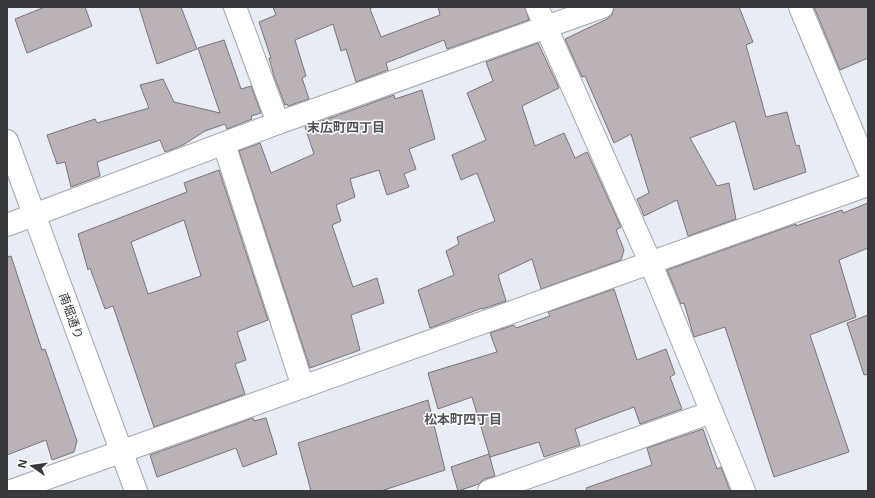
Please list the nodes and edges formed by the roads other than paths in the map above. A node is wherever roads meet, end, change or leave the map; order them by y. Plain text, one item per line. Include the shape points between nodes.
1 (236, 7) edge
2 (537, 7) edge
3 (602, 7) edge
4 (800, 7) edge
5 (546, 27) junction
6 (278, 123) junction
7 (7, 141) edge
8 (224, 144) junction
9 (868, 170) edge
10 (868, 185) edge
11 (35, 216) junction
12 (7, 225) edge
13 (650, 264) junction
14 (303, 387) junction
15 (712, 412) junction
16 (120, 452) junction
17 (11, 491) edge
18 (136, 491) edge
19 (490, 491) edge
20 (744, 491) edge

1 - 6 street
2 - 5 street
3 - 5 street
4 - 9 street
5 - 6 street
5 - 13 street
6 - 8 street
7 - 11 street, 南堀通り
8 - 11 street
8 - 14 street
10 - 13 street
11 - 12 street
11 - 16 street, 南堀通り
13 - 14 street
13 - 15 street
14 - 16 street
15 - 19 street
15 - 20 street
16 - 17 street
16 - 18 street, 南堀通り

